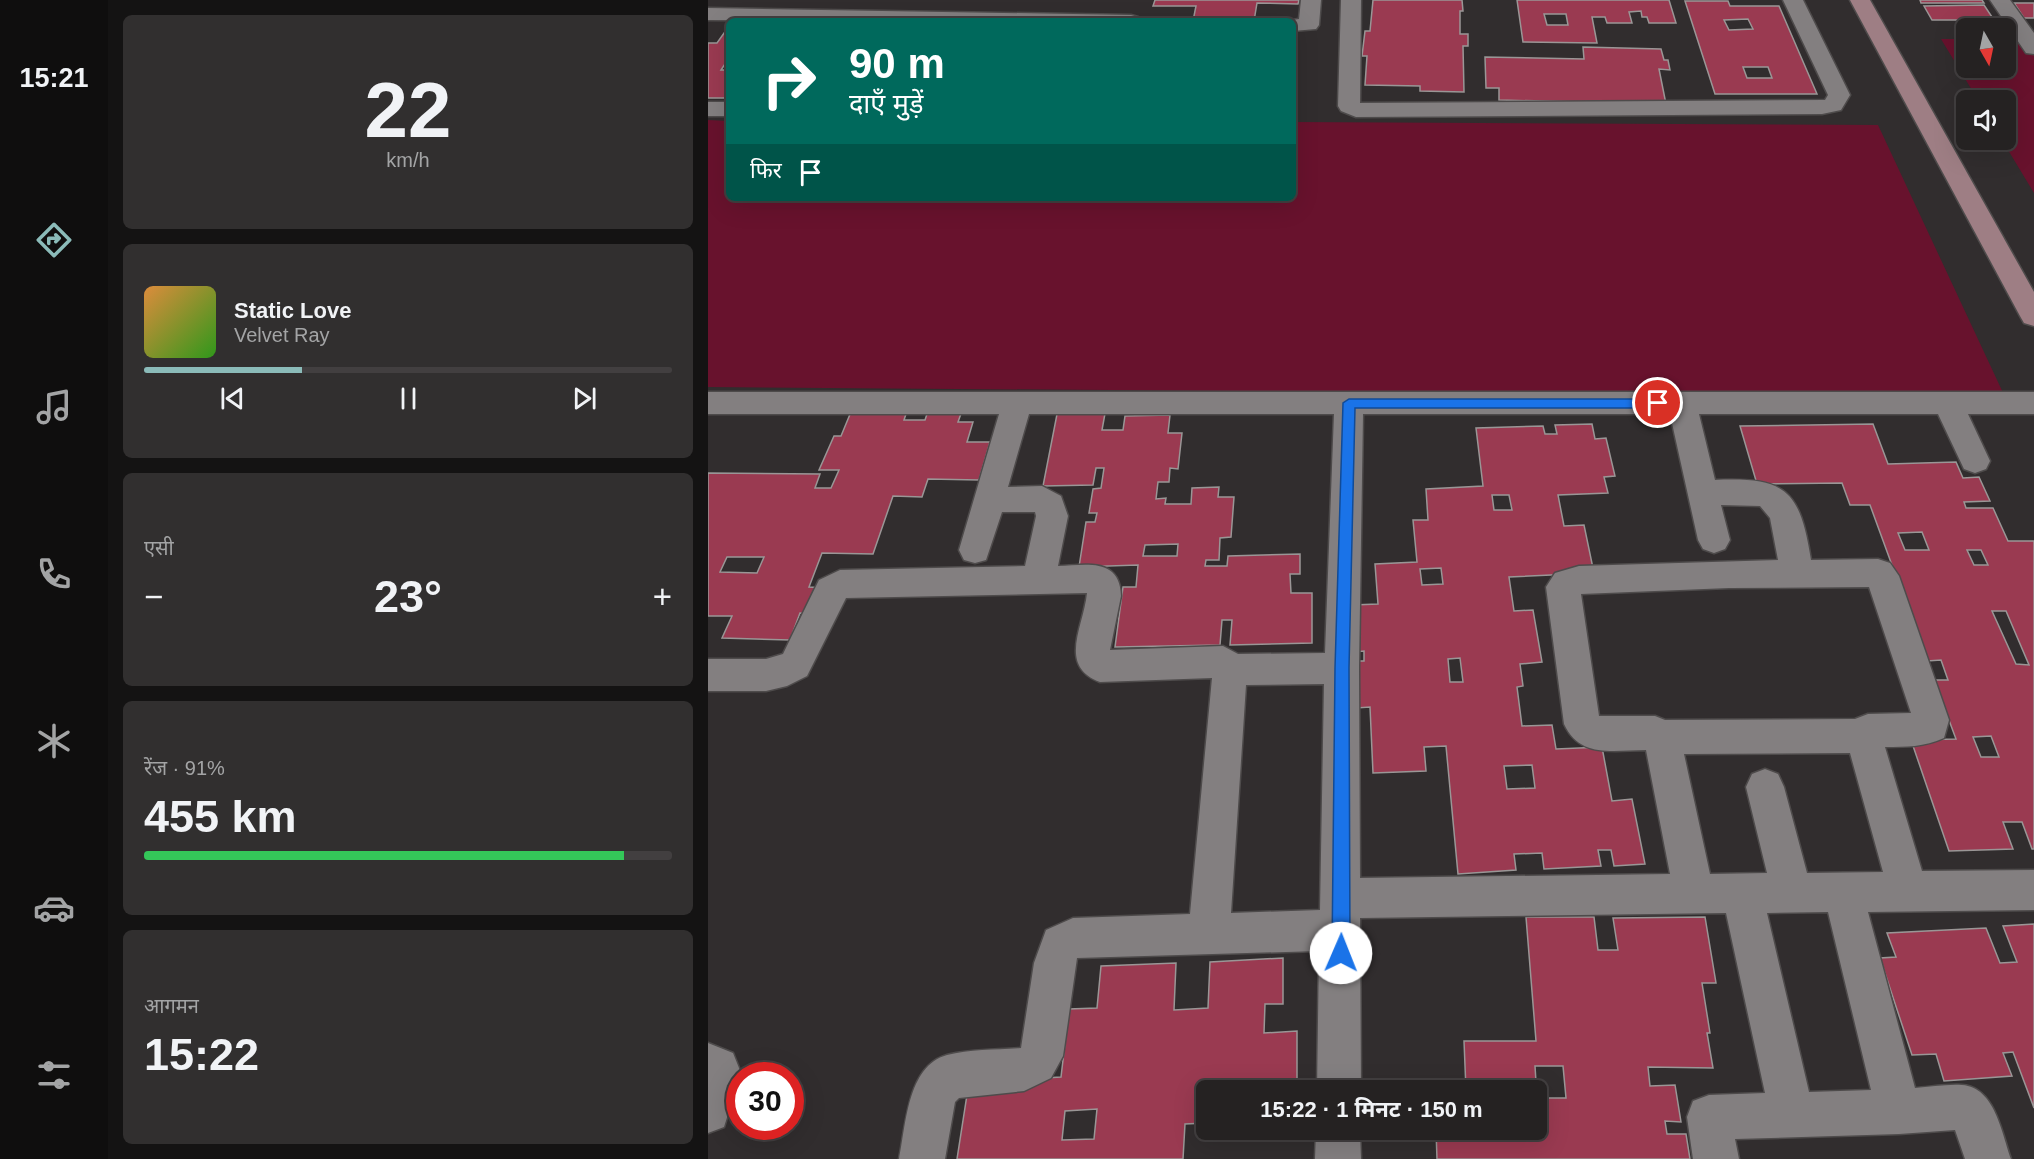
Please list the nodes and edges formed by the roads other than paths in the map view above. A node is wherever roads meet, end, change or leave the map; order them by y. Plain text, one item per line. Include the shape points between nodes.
1 (1311, 0) edge
2 (1351, 0) edge
3 (1792, 0) edge
4 (1860, 0) edge
5 (2000, 0) edge
6 (708, 14) edge
7 (851, 18) edge
8 (1296, 25) edge
9 (2034, 48) edge
10 (708, 109) edge
11 (726, 109) edge
12 (2034, 315) edge
13 (708, 403) edge
14 (1017, 403) junction
15 (1349, 403) junction
16 (1682, 403) junction
17 (1948, 403) junction
18 (2034, 403) edge
19 (1975, 461) dead end
20 (1703, 493) junction
21 (989, 500) junction
22 (1714, 540) dead end
23 (975, 550) dead end
24 (1797, 574) junction
25 (1039, 579) junction
26 (1342, 668) junction
27 (1230, 670) junction
28 (708, 675) edge
29 (1863, 736) junction
30 (1662, 737) junction
31 (1765, 787) dead end
32 (2034, 890) edge
33 (1843, 891) junction
34 (1908, 891) junction
35 (1694, 893) junction
36 (1742, 893) junction
37 (1792, 893) junction
38 (1342, 914) junction
39 (1209, 933) junction
40 (708, 1065) edge
41 (1339, 1080) edge
42 (708, 1111) edge
43 (1899, 1112) junction
44 (1792, 1115) junction
45 (1338, 1140) edge
46 (922, 1159) edge
47 (1338, 1159) edge
48 (1716, 1159) edge
49 (1988, 1159) edge

1 - 8 street via 1309,25
2 - 3 street via 1349,106 1356,110 1833,105 1839,95
4 - 12 street
5 - 9 street
6 - 7 street
10 - 11 street
13 - 14 street
14 - 15 street
14 - 21 street
15 - 16 street
15 - 26 street
16 - 17 street
16 - 20 street
17 - 18 street
17 - 19 street
20 - 22 street
20 - 24 street via 1768,495 1779,502 1785,511
21 - 23 street
21 - 25 street via 1042,499 1050,505 1052,516
24 - 29 street via 1878,573 1887,586 1932,726 1868,731
24 - 30 street via 1567,583 1563,588 1582,724 1592,733 1655,733
25 - 27 street via 1100,579 1104,596 1092,652 1100,666 1223,662
25 - 28 street via 840,584 831,590 795,665 788,671 775,675
26 - 27 street
26 - 38 street
27 - 39 street
29 - 30 street
29 - 34 street
30 - 35 street
31 - 37 street
32 - 34 street
33 - 34 street
33 - 37 street
33 - 43 street
35 - 36 street
35 - 38 street
36 - 37 street
36 - 44 street
38 - 39 street
38 - 41 street
39 - 46 street via 1073,938 1060,944 1041,1056 1024,1069 947,1077 935,1093
40 - 42 street via 718,1068 719,1073
43 - 44 street
43 - 49 street via 1964,1107 1975,1119
44 - 48 street via 1709,1117
45 - 47 street

